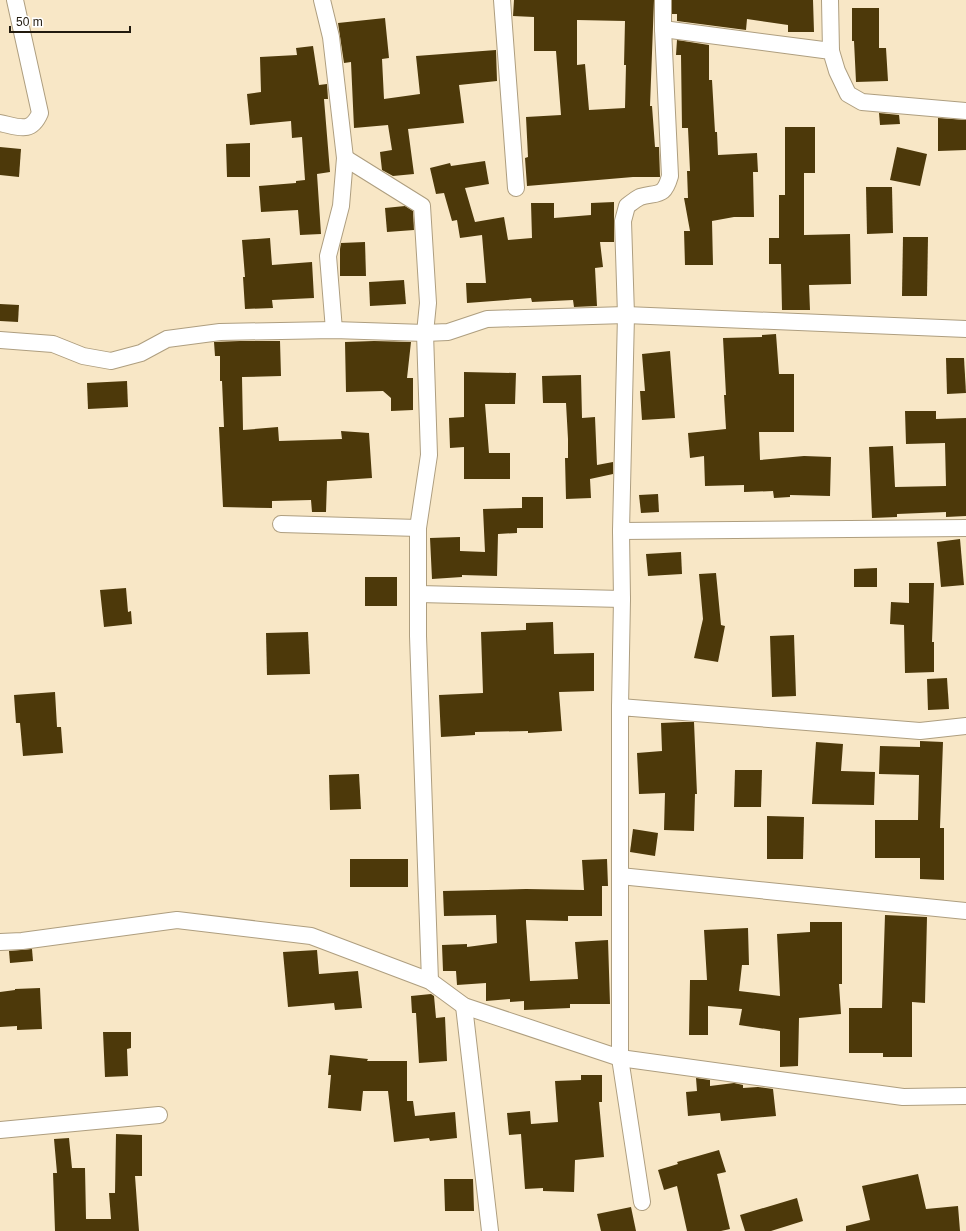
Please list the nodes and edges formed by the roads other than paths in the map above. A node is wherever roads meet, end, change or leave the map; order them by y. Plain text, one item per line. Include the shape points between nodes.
1 (15, 0) edge
2 (322, 0) edge
3 (502, 0) edge
4 (663, 0) edge
5 (830, 0) edge
6 (663, 29) junction
7 (830, 51) junction
8 (966, 111) edge
9 (0, 123) edge
10 (345, 158) junction
11 (516, 188) dead end
12 (626, 315) junction
13 (966, 329) edge
14 (334, 330) junction
15 (425, 333) junction
16 (0, 340) edge
17 (281, 524) dead end
18 (418, 528) junction
19 (966, 528) edge
20 (621, 531) junction
21 (419, 594) junction
22 (622, 599) junction
23 (620, 707) junction
24 (966, 726) edge
25 (620, 876) junction
26 (966, 911) edge
27 (0, 942) edge
28 (430, 981) junction
29 (464, 1006) junction
30 (620, 1058) junction
31 (966, 1096) edge
32 (159, 1115) dead end
33 (0, 1130) edge
34 (642, 1202) dead end
35 (490, 1231) edge

1 - 9 street via 40,113 36,124 27,128
2 - 10 street via 331,37
3 - 11 street
4 - 6 street
5 - 7 street
6 - 7 street
6 - 12 street via 670,176 667,188 657,195 639,198 627,206 623,221
7 - 8 street via 848,94 862,102
10 - 14 street via 341,206 328,256
10 - 15 street via 422,206 428,303
12 - 13 street
12 - 15 street via 487,319 448,332
12 - 20 street
14 - 15 street
14 - 16 street via 220,332 167,339 142,353 110,360 83,356 53,344
15 - 18 street via 429,455
17 - 18 street
18 - 21 street
19 - 20 street
20 - 22 street
21 - 22 street
21 - 28 street via 418,636
22 - 23 street
23 - 24 street via 920,731
23 - 25 street
25 - 26 street
25 - 30 street
27 - 28 street via 177,920 311,936
28 - 29 street
29 - 30 street
29 - 35 street
30 - 31 street via 903,1097
30 - 34 street
32 - 33 street

